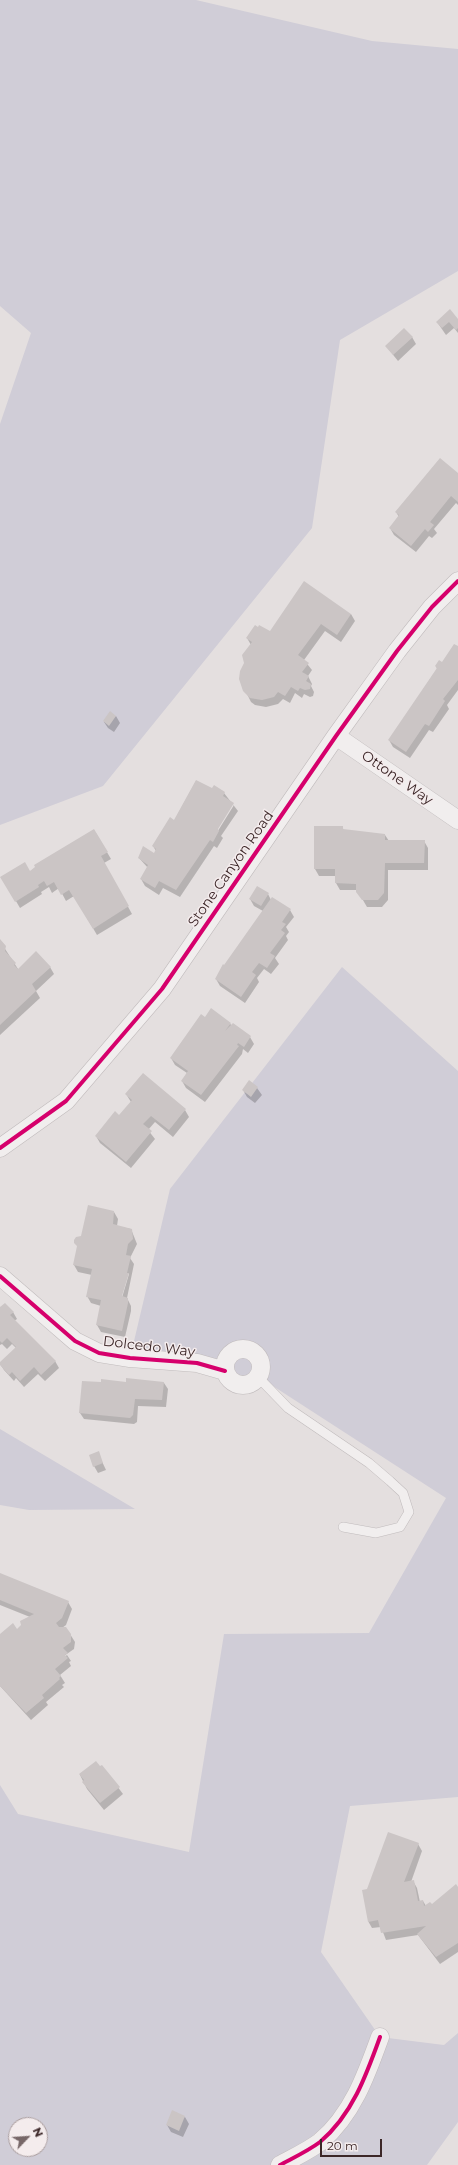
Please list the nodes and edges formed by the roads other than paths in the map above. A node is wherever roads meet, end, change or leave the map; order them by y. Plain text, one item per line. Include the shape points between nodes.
1 (458, 581) edge
2 (336, 736) junction
3 (458, 820) edge
4 (0, 1148) edge
5 (0, 1276) edge
6 (225, 1371) junction
7 (258, 1377) junction
8 (344, 1527) dead end
9 (380, 2037) dead end
10 (280, 2165) edge

1 - 2 street, Stone Canyon Road via 432,607 397,651
2 - 3 street, Ottone Way
2 - 4 street, Stone Canyon Road via 162,989 66,1101
5 - 6 street, Dolcedo Way via 75,1341 100,1353 197,1363
6 - 7 street via 231,1382 239,1385 251,1383
6 - 7 street via 230,1354 244,1349 257,1357 261,1369
7 - 8 lane via 288,1408 369,1463 403,1493 409,1512 400,1527 376,1533
9 - 10 street via 366,2076 348,2111 320,2142

